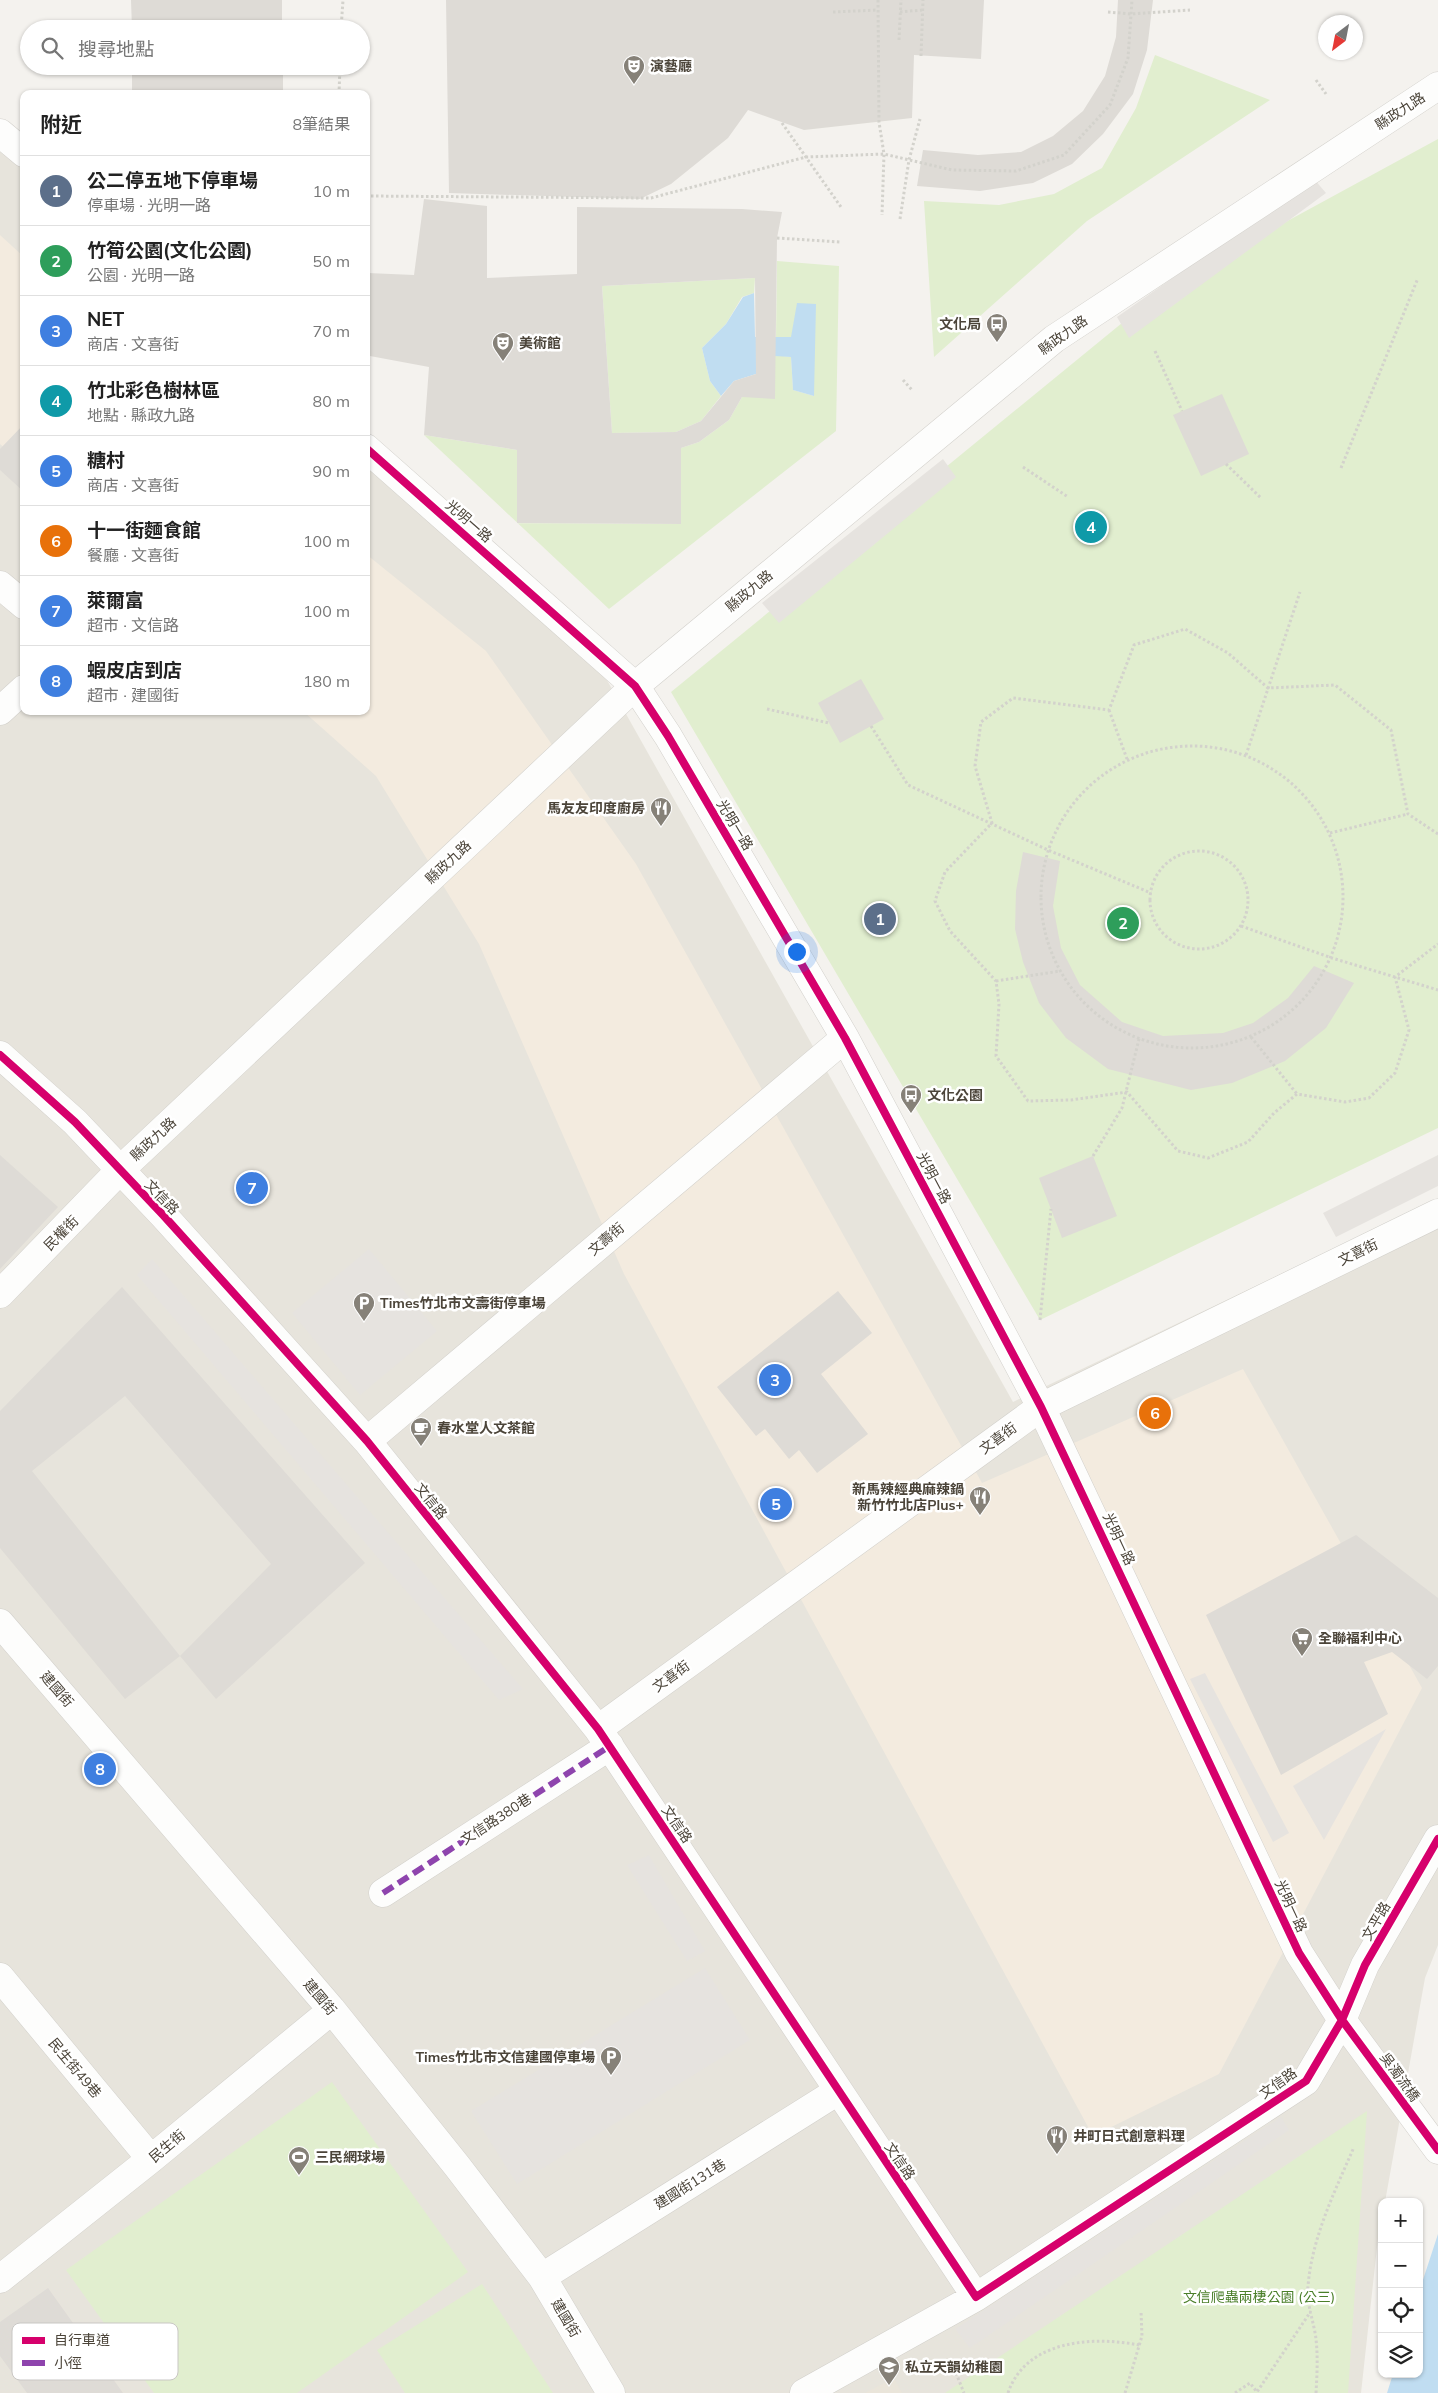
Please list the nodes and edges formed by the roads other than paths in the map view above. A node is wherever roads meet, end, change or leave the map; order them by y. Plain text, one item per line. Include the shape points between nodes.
1 (1438, 86) edge
2 (0, 133) edge
3 (20, 150) edge
4 (370, 452) edge
5 (0, 585) edge
6 (20, 602) edge
7 (635, 686) junction
8 (20, 693) edge
9 (0, 711) edge
10 (845, 1038) junction
11 (0, 1055) edge
12 (120, 1170) junction
13 (1438, 1213) edge
14 (0, 1294) edge
15 (1041, 1407) junction
16 (367, 1441) junction
17 (0, 1623) edge
18 (604, 1737) junction
19 (1438, 1839) edge
20 (383, 1893) dead end
21 (0, 1977) edge
22 (332, 2010) junction
23 (1342, 2020) junction
24 (838, 2090) junction
25 (1438, 2150) edge
26 (151, 2159) junction
27 (542, 2277) junction
28 (0, 2280) edge
29 (976, 2297) junction
30 (611, 2393) edge
31 (804, 2393) edge

1 - 7 street, 縣政九路 via 1054,340
2 - 3 street
4 - 7 street, 光明一路
5 - 6 street
7 - 10 street, 光明一路
7 - 12 street, 縣政九路
8 - 9 street
10 - 15 street, 光明一路
10 - 16 street, 文壽街
11 - 12 street, 文信路 via 75,1122
12 - 14 street, 民權街
12 - 16 street, 文信路
13 - 15 street, 文喜街
15 - 18 street, 文喜街
15 - 23 street, 光明一路 via 1300,1953
16 - 18 street, 文信路
17 - 22 street, 建國街
18 - 20 street, 文信路380巷
18 - 24 street, 文信路
19 - 23 street, 文平路 via 1366,1965
21 - 26 street, 民生街49巷
22 - 26 street, 民生街
22 - 27 street, 建國街
23 - 25 street, 吳濁流橋
23 - 29 street, 文信路 via 1306,2081
24 - 27 street, 建國街131巷
24 - 29 street, 文信路
26 - 28 street, 民生街
27 - 30 street, 建國街
29 - 31 street

